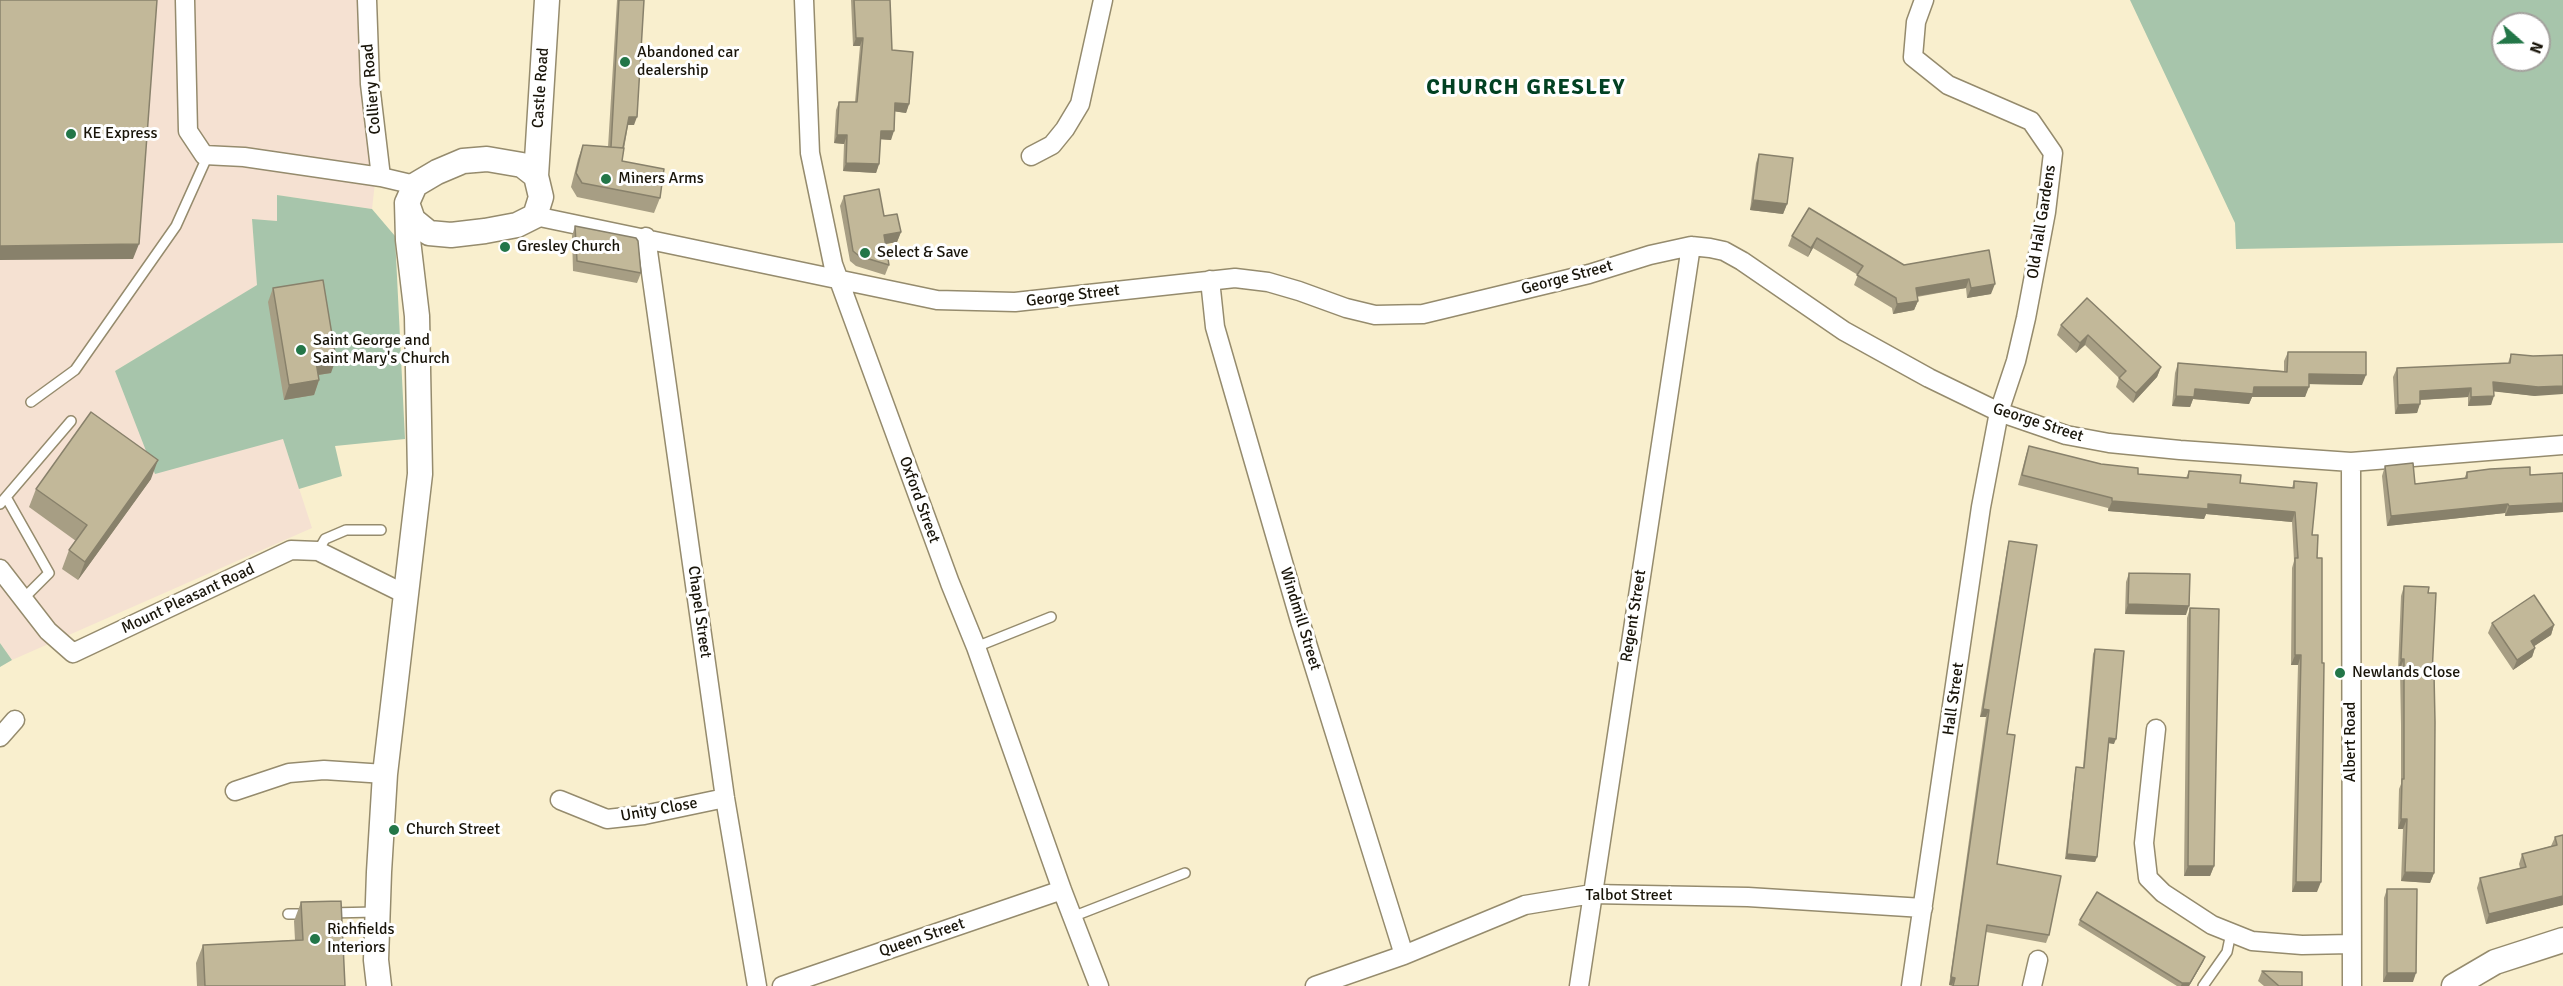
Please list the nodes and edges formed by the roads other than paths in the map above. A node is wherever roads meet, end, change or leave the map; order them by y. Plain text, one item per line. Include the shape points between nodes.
1 (185, 0) edge
2 (367, 0) edge
3 (547, 0) edge
4 (804, 0) edge
5 (1103, 0) edge
6 (1924, 0) edge
7 (208, 155) junction
8 (1032, 156) dead end
9 (536, 176) junction
10 (381, 177) junction
11 (411, 194) junction
12 (535, 216) junction
13 (451, 235) junction
14 (646, 237) junction
15 (1691, 246) junction
16 (412, 270) junction
17 (838, 280) junction
18 (1210, 280) junction
19 (31, 402) dead end
20 (1999, 412) junction
21 (71, 421) dead end
22 (2563, 446) edge
23 (2350, 462) junction
24 (3, 500) edge
25 (381, 530) dead end
26 (318, 551) junction
27 (0, 569) edge
28 (405, 594) junction
29 (23, 599) junction
30 (1051, 617) dead end
31 (976, 647) junction
32 (15, 720) dead end
33 (2156, 729) dead end
34 (0, 736) edge
35 (386, 774) junction
36 (235, 791) dead end
37 (725, 798) junction
38 (560, 801) dead end
39 (1185, 873) dead end
40 (1062, 890) junction
41 (1592, 894) junction
42 (1923, 908) junction
43 (378, 912) junction
44 (288, 914) dead end
45 (1072, 917) junction
46 (2231, 933) junction
47 (2563, 940) edge
48 (2351, 944) junction
49 (1404, 955) junction
50 (2038, 960) dead end
51 (379, 986) edge
52 (757, 986) edge
53 (782, 986) edge
54 (1099, 986) edge
55 (1315, 986) edge
56 (1579, 986) edge
57 (1911, 986) edge
58 (2032, 986) edge
59 (2203, 986) edge
60 (2352, 986) edge
61 (2454, 986) edge

1 - 7 street via 188,131 204,155
2 - 10 street, Colliery Road via 370,84
3 - 9 street, Castle Road
4 - 17 street, Oxford Street via 810,153
5 - 8 street via 1080,104 1052,145
6 - 20 street, Old Hall Gardens via 1916,22 1912,57 1948,85 2031,121 2053,153 2026,318
7 - 10 street
7 - 19 lane via 176,226 75,370
9 - 11 street via 522,165 463,161 436,172
9 - 12 street, Castle Road via 541,197
10 - 11 street
11 - 13 street via 414,220 429,233
11 - 16 street via 408,240
12 - 13 street via 517,225
12 - 14 street, George Street
13 - 16 street via 432,245
14 - 17 street, George Street
14 - 37 street, Chapel Street
15 - 18 street, George Street via 1423,314 1375,315 1268,282
15 - 20 street, George Street via 1724,251 1886,355
15 - 41 street, Regent Street
16 - 28 street via 420,474
17 - 18 street, George Street via 937,300 1015,303
17 - 31 street, Oxford Street
18 - 49 street, Windmill Street via 1215,327 1300,621
20 - 23 street, George Street via 2066,435 2109,443
20 - 42 street, Hall Street via 1981,507
21 - 24 lane
22 - 23 street, George Street
23 - 48 street, Albert Road
24 - 29 lane via 49,573
25 - 26 lane via 346,530 326,540
26 - 28 street, Mount Pleasant Road
26 - 29 street, Mount Pleasant Road via 291,550 73,653 48,631
27 - 29 street, Mount Pleasant Road
28 - 35 street
30 - 31 lane
31 - 40 street, Oxford Street
32 - 34 street
33 - 46 street via 2144,843 2148,878 2163,893
35 - 36 street via 324,770 289,773
35 - 43 street
37 - 38 street, Unity Close via 607,819
37 - 52 street, Chapel Street
39 - 45 lane
40 - 45 street, Oxford Street
40 - 53 street, Queen Street
41 - 42 street, Talbot Street via 1748,897
41 - 49 street, Talbot Street via 1525,905
41 - 56 street, Regent Street
42 - 57 street, Hall Street
43 - 44 lane
43 - 51 street
45 - 54 street, Oxford Street
46 - 48 street via 2272,944
46 - 59 lane via 2227,952
47 - 61 street via 2495,962
48 - 60 street, Albert Road
49 - 55 street, Talbot Street
50 - 58 street

